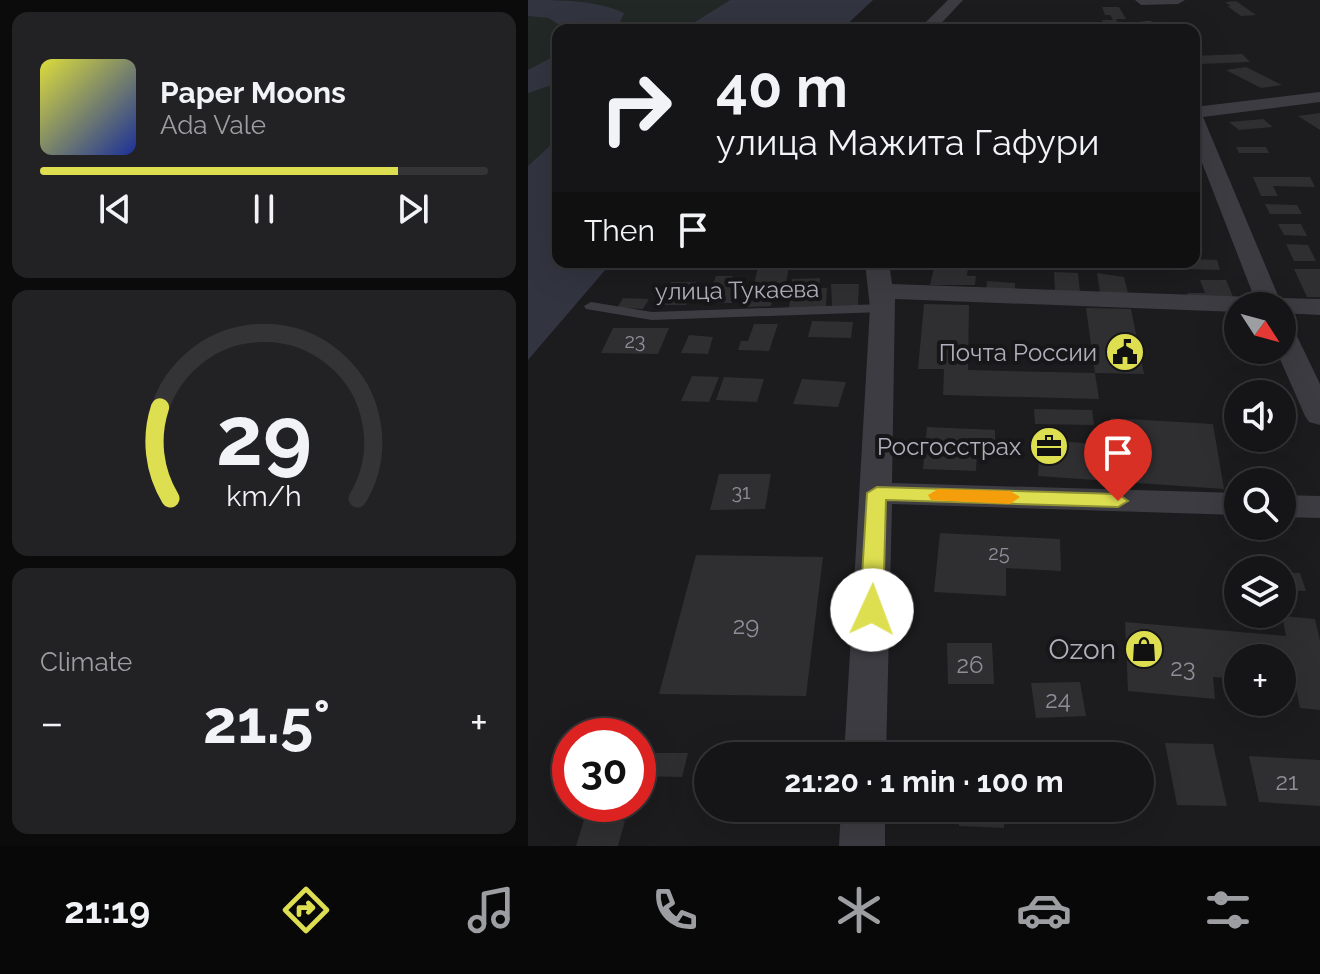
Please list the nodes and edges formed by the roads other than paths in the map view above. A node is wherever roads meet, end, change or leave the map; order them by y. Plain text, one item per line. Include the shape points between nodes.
1 (956, 0) edge
2 (1178, 0) edge
3 (1141, 1) edge
4 (932, 24) edge
5 (1150, 24) edge
6 (1320, 97) edge
7 (1200, 115) edge
8 (1200, 131) edge
9 (880, 287) edge
10 (1265, 292) edge
11 (1224, 303) edge
12 (591, 306) dead end
13 (1296, 306) edge
14 (1320, 307) edge
15 (1296, 363) edge
16 (1320, 416) edge
17 (877, 493) junction
18 (1224, 504) edge
19 (1296, 506) edge
20 (1320, 507) edge
21 (866, 742) edge
22 (863, 822) edge
23 (862, 846) edge

1 - 4 street
2 - 3 street
3 - 5 street
6 - 7 street
8 - 10 street
9 - 11 street
9 - 12 lane, улица Тукаева via 652,316
9 - 17 street
13 - 14 street
15 - 16 street
17 - 18 street
17 - 21 street
19 - 20 street
22 - 23 street

